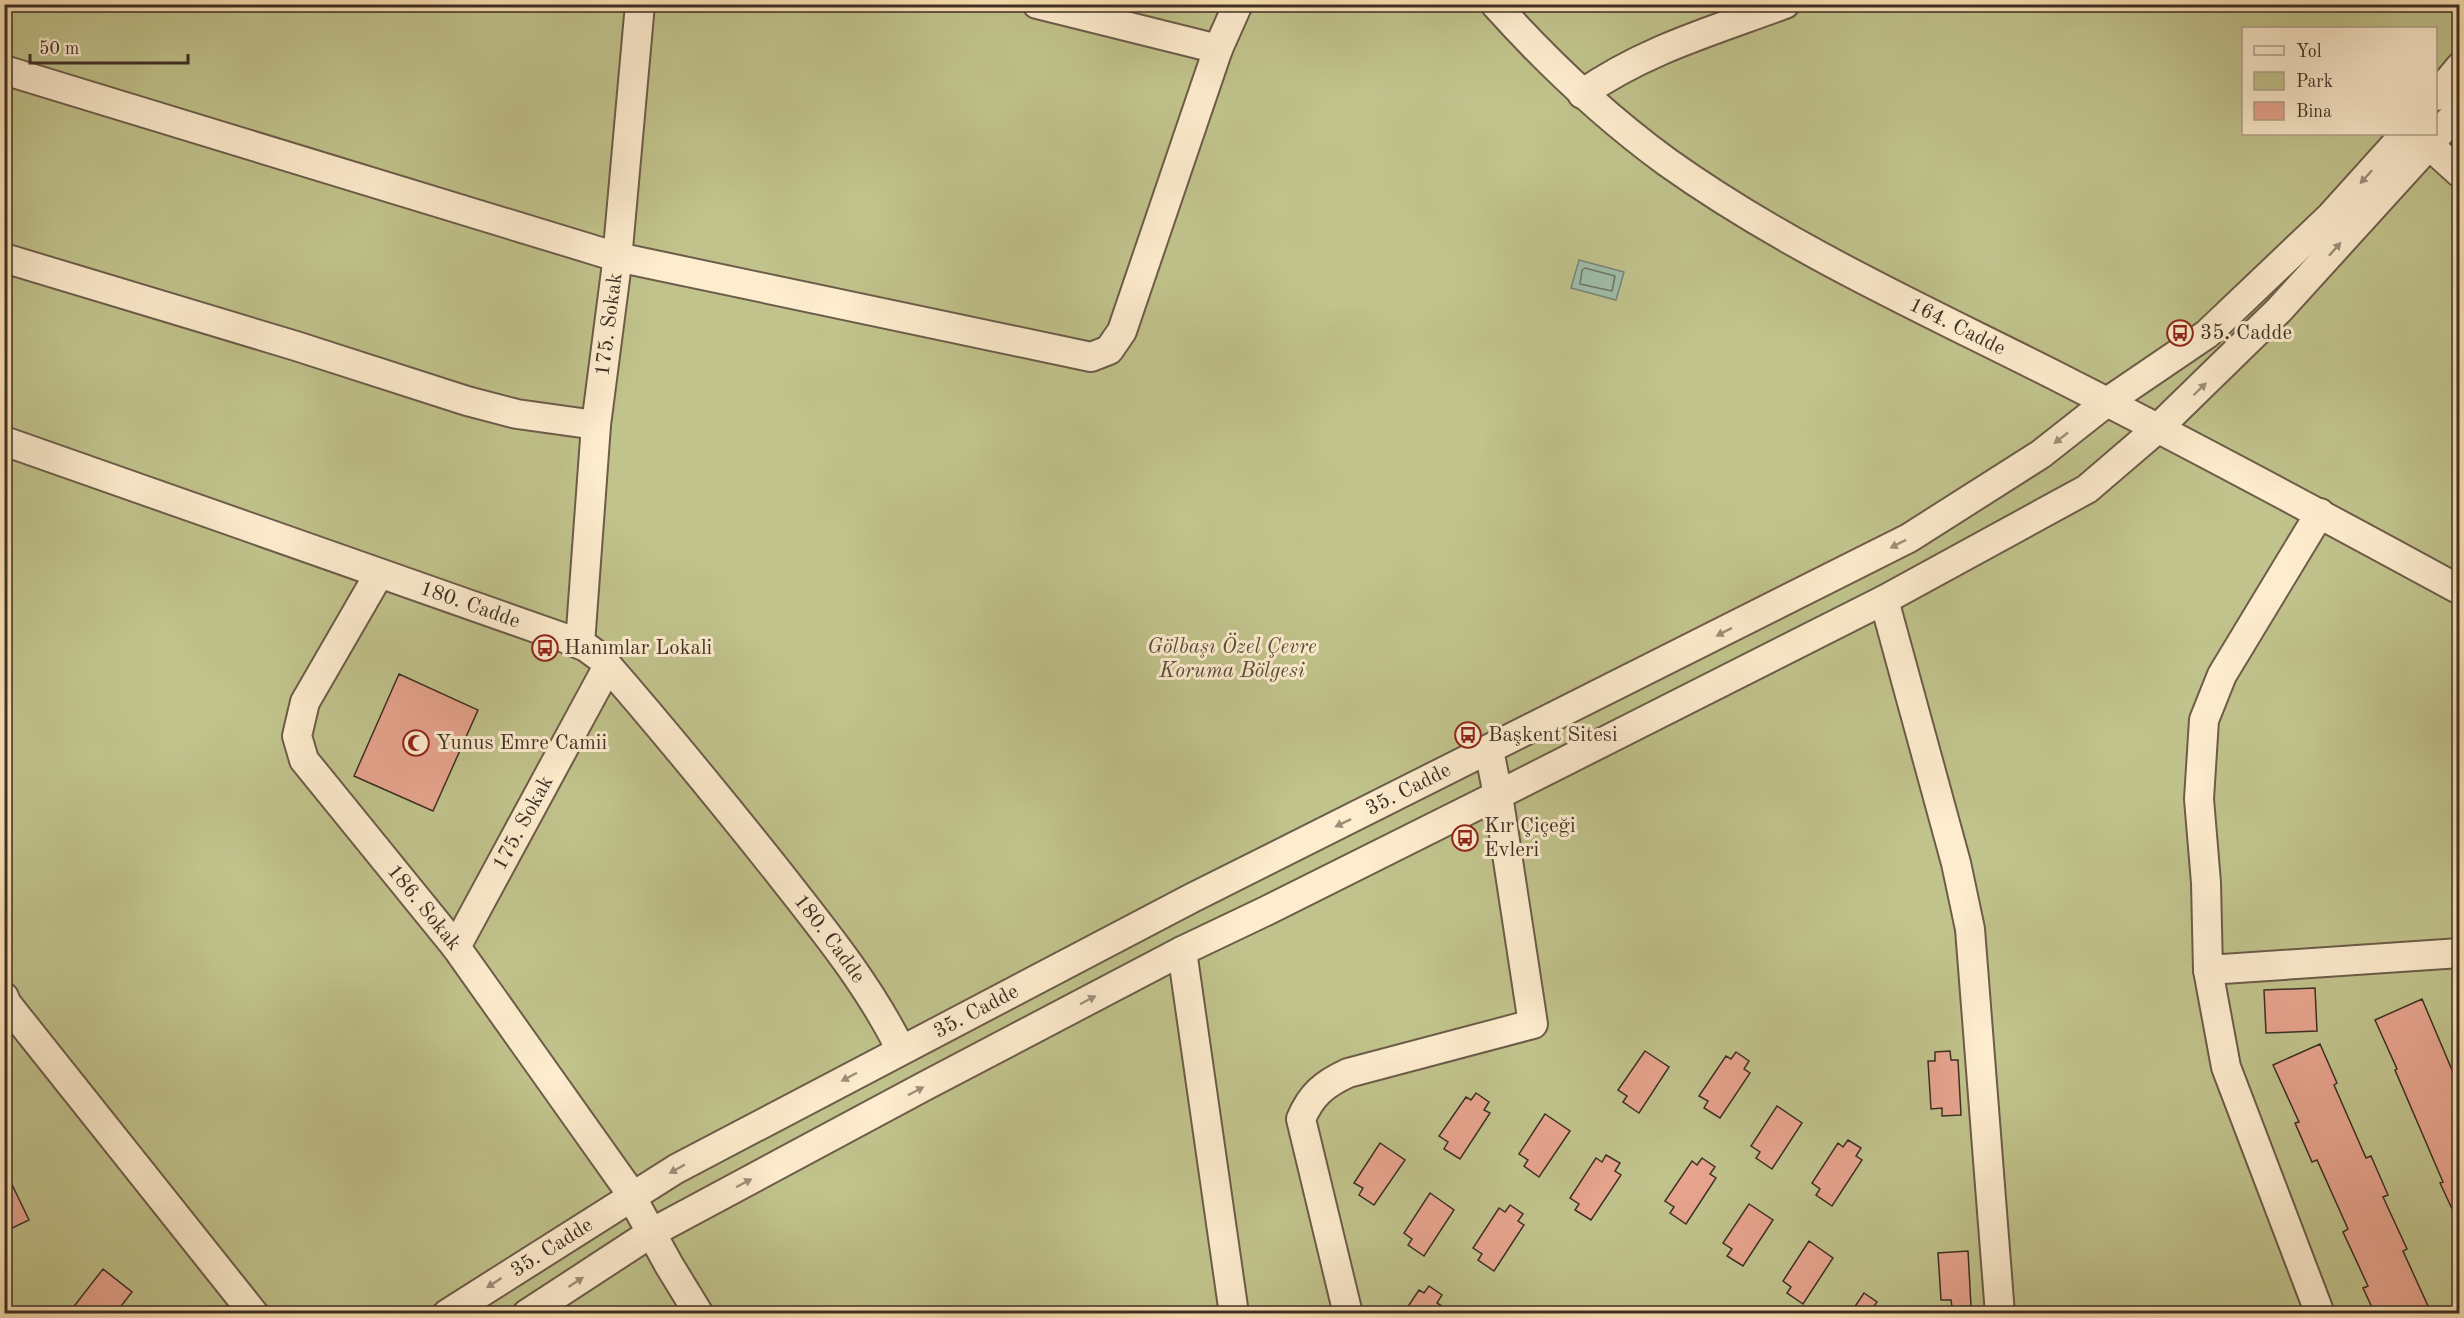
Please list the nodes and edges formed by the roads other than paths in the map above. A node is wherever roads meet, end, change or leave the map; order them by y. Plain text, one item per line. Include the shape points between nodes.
1 (640, 4) edge
2 (1037, 4) edge
3 (1238, 4) edge
4 (1495, 4) edge
5 (1785, 4) edge
6 (1218, 49) junction
7 (2460, 67) edge
8 (4, 70) edge
9 (1582, 94) junction
10 (2437, 95) edge
11 (2460, 109) edge
12 (2437, 126) edge
13 (2417, 140) edge
14 (2460, 173) edge
15 (617, 257) junction
16 (4, 258) edge
17 (2107, 402) junction
18 (596, 425) junction
19 (2157, 429) junction
20 (4, 441) edge
21 (2320, 513) junction
22 (379, 573) junction
23 (2460, 590) edge
24 (1884, 600) junction
25 (580, 644) junction
26 (608, 666) junction
27 (1489, 750) junction
28 (1498, 795) junction
29 (456, 947) junction
30 (1182, 951) junction
31 (2460, 953) edge
32 (2208, 970) junction
33 (4, 997) edge
34 (901, 1050) junction
35 (631, 1196) junction
36 (651, 1233) junction
37 (254, 1314) edge
38 (447, 1314) edge
39 (527, 1314) edge
40 (699, 1314) edge
41 (1234, 1314) edge
42 (1348, 1314) edge
43 (2000, 1314) edge
44 (2320, 1314) edge

1 - 15 street, 175. Sokak
2 - 6 street
3 - 6 street
4 - 9 street, 164. Cadde via 1536,51
5 - 9 street via 1642,58
6 - 15 street via 1122,331 1116,344 1103,353 1091,357
7 - 10 street
8 - 15 street
9 - 17 street, 164. Cadde via 1666,161 1803,247
11 - 12 street, 35. Cadde
13 - 14 street
13 -> 17 street, 35. Cadde via 2207,334
19 -> 13 street, 35. Cadde via 2279,310
15 - 18 street, 175. Sokak
16 - 18 street via 467,401 517,414
17 - 19 street, 164. Cadde
17 -> 27 street, 35. Cadde via 2042,454 1909,538
18 - 25 street, 175. Sokak
19 - 21 street, 164. Cadde
19 - 24 street, 35. Cadde via 2087,489
20 - 22 street, 180. Cadde
21 - 23 street, 164. Cadde
21 - 32 street via 2222,675 2204,720 2199,799
22 - 25 street, 180. Cadde
22 - 29 street, 186. Sokak via 305,702 297,736 304,760
24 - 28 street, 35. Cadde
24 - 43 street via 1956,863 1970,929
25 - 26 street, 180. Cadde
26 - 29 street, 175. Sokak
26 - 34 street, 180. Cadde via 832,940
27 - 28 street
27 -> 34 street, 35. Cadde via 1192,898
28 - 30 street, 35. Cadde
28 - 42 street via 1533,1024 1348,1073 1317,1092 1301,1119
29 - 35 street, 186. Sokak
36 -> 30 street, 35. Cadde
30 - 41 street
31 - 32 street
32 - 44 street via 2226,1068
33 - 37 street
34 -> 35 street, 35. Cadde
35 - 36 street, 186. Sokak
35 -> 38 street, 35. Cadde
39 -> 36 street, 35. Cadde
36 - 40 street, 186. Sokak

